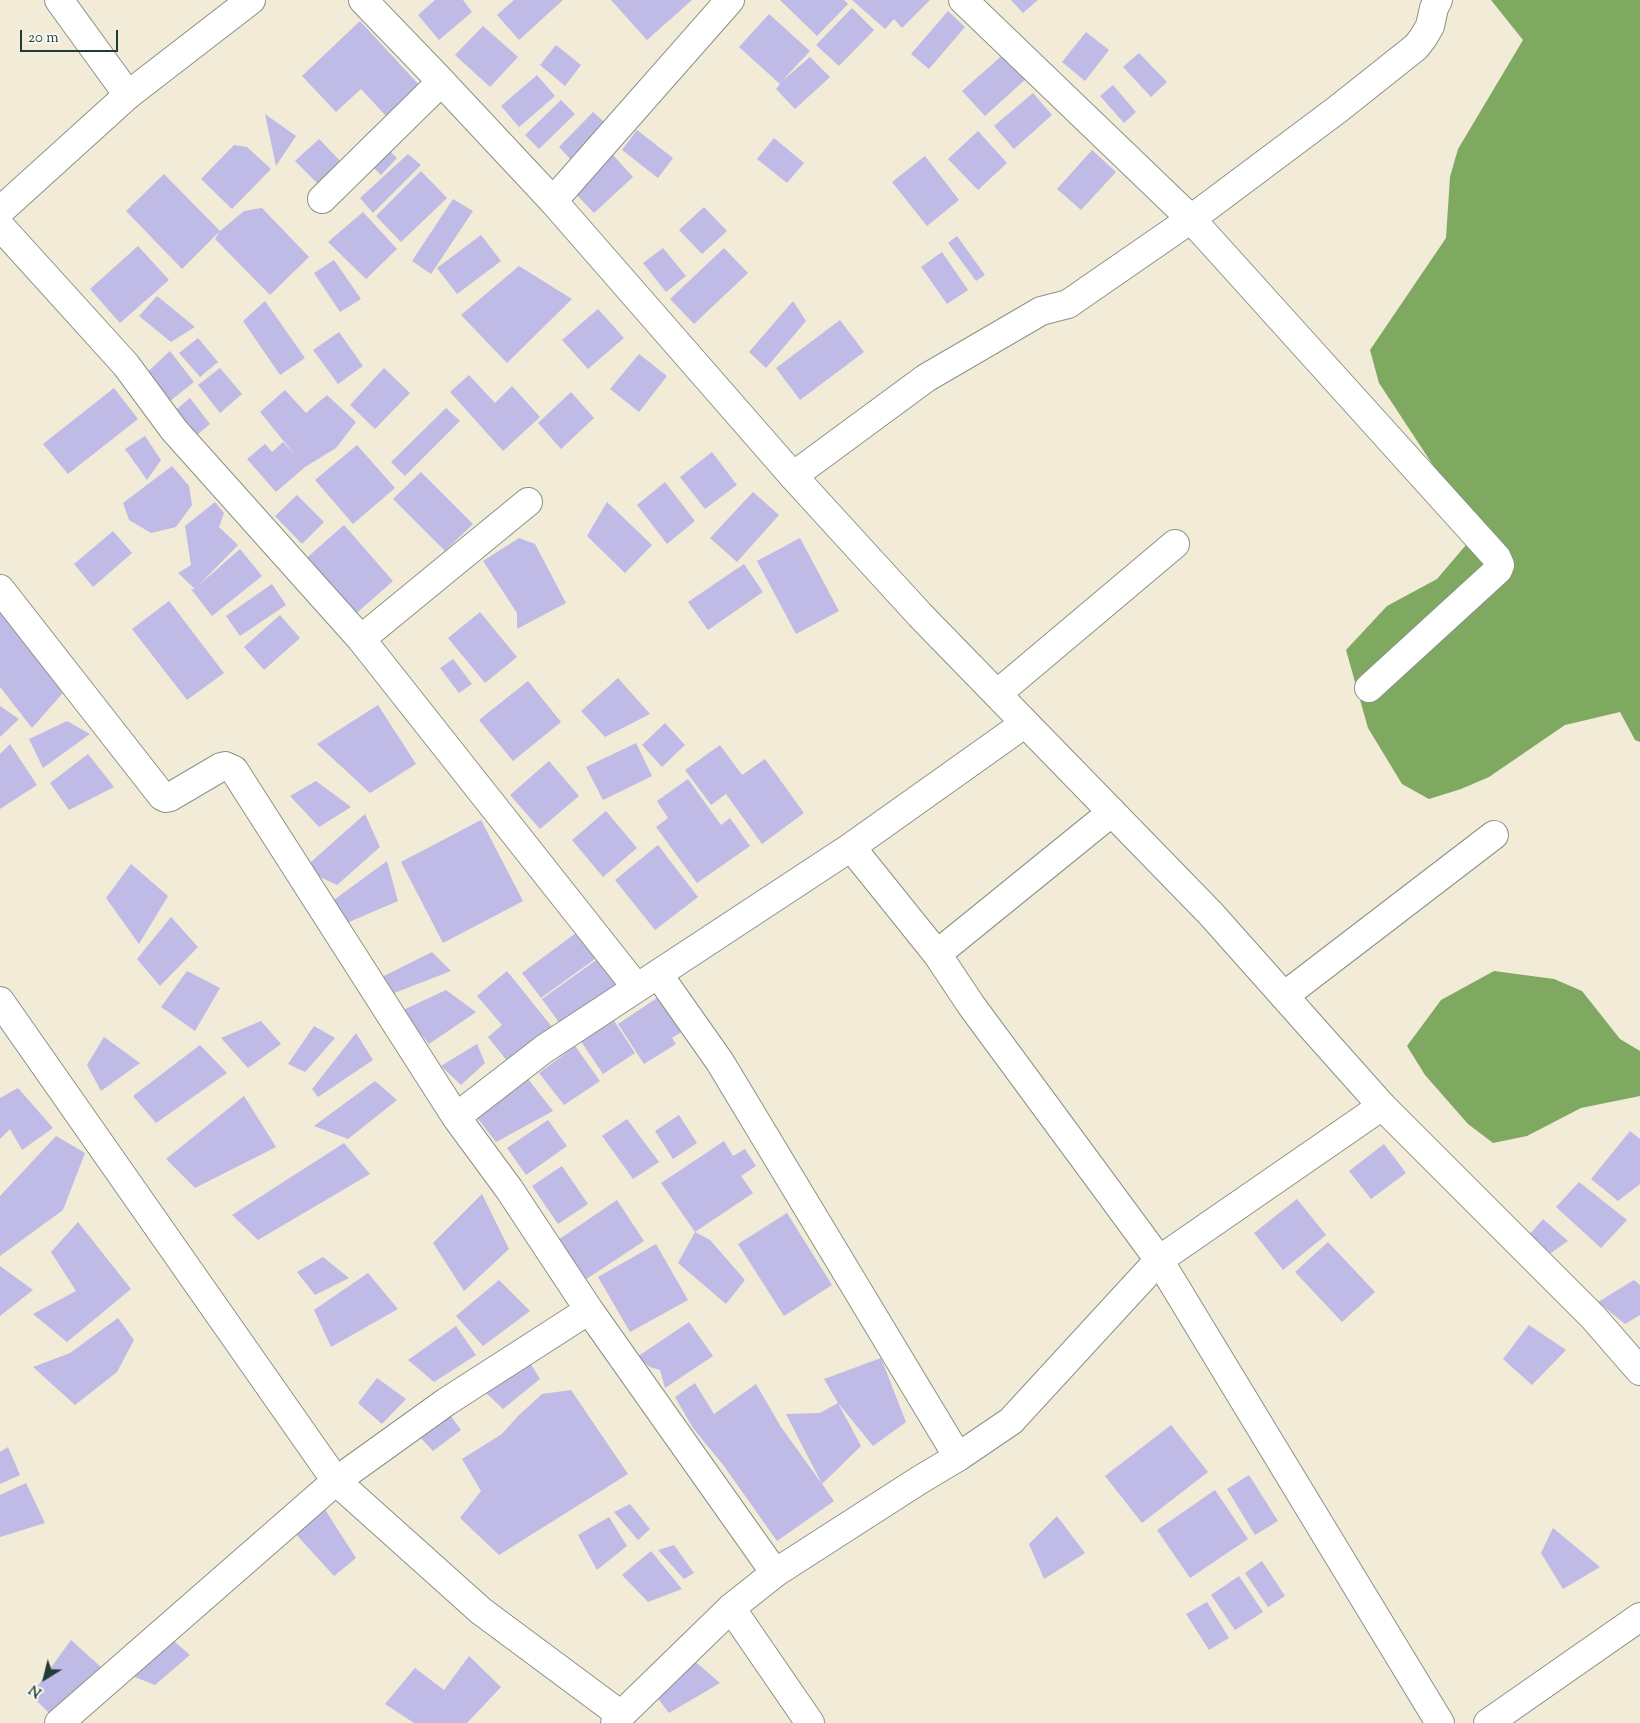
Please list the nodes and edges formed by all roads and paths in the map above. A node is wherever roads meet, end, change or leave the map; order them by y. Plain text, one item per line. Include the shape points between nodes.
1 (59, 0) edge
2 (251, 0) edge
3 (363, 0) edge
4 (730, 0) edge
5 (963, 0) edge
6 (1438, 0) edge
7 (441, 82) junction
8 (128, 96) junction
9 (322, 199) dead end
10 (553, 201) junction
11 (0, 211) edge
12 (1191, 219) junction
13 (0, 226) edge
14 (793, 476) junction
15 (528, 502) dead end
16 (1175, 544) dead end
17 (0, 589) edge
18 (361, 639) junction
19 (1369, 688) dead end
20 (997, 694) junction
21 (1024, 724) junction
22 (1112, 812) junction
23 (1494, 835) dead end
24 (851, 848) junction
25 (937, 954) junction
26 (648, 981) junction
27 (1284, 996) junction
28 (0, 1001) edge
29 (1382, 1106) junction
30 (456, 1117) junction
31 (1159, 1260) junction
32 (589, 1310) junction
33 (1640, 1371) edge
34 (958, 1457) junction
35 (336, 1481) junction
36 (775, 1573) junction
37 (731, 1608) junction
38 (1640, 1617) edge
39 (618, 1719) edge
40 (59, 1723) edge
41 (810, 1723) edge
42 (1440, 1723) edge
43 (1488, 1723) edge

1 - 8 street
2 - 8 street
3 - 7 street
4 - 10 street
5 - 12 street
6 - 12 street via 1430,26 1416,47
7 - 9 street
7 - 10 street
8 - 11 street
10 - 14 street
12 - 14 street via 1068,304 1041,310 926,378
12 - 19 street via 1500,562 1498,570
13 - 18 street via 126,365 174,430
14 - 20 street
15 - 18 street
16 - 20 street
17 - 30 street via 162,796 170,797 221,767 234,770
18 - 26 street
20 - 21 street
21 - 22 street
21 - 24 street
22 - 25 street
22 - 27 street via 1211,914
23 - 27 street
24 - 25 street
24 - 26 street
25 - 31 street
26 - 30 street via 544,1049
26 - 34 street via 720,1062
27 - 29 street
28 - 35 street
29 - 31 street
29 - 33 street via 1593,1317
30 - 32 street via 509,1189
31 - 34 street via 1011,1421
31 - 42 street
32 - 35 street via 446,1402
32 - 36 street
34 - 36 street
35 - 39 street via 481,1611
35 - 40 street
36 - 37 street
37 - 39 street
37 - 41 street
38 - 43 street

